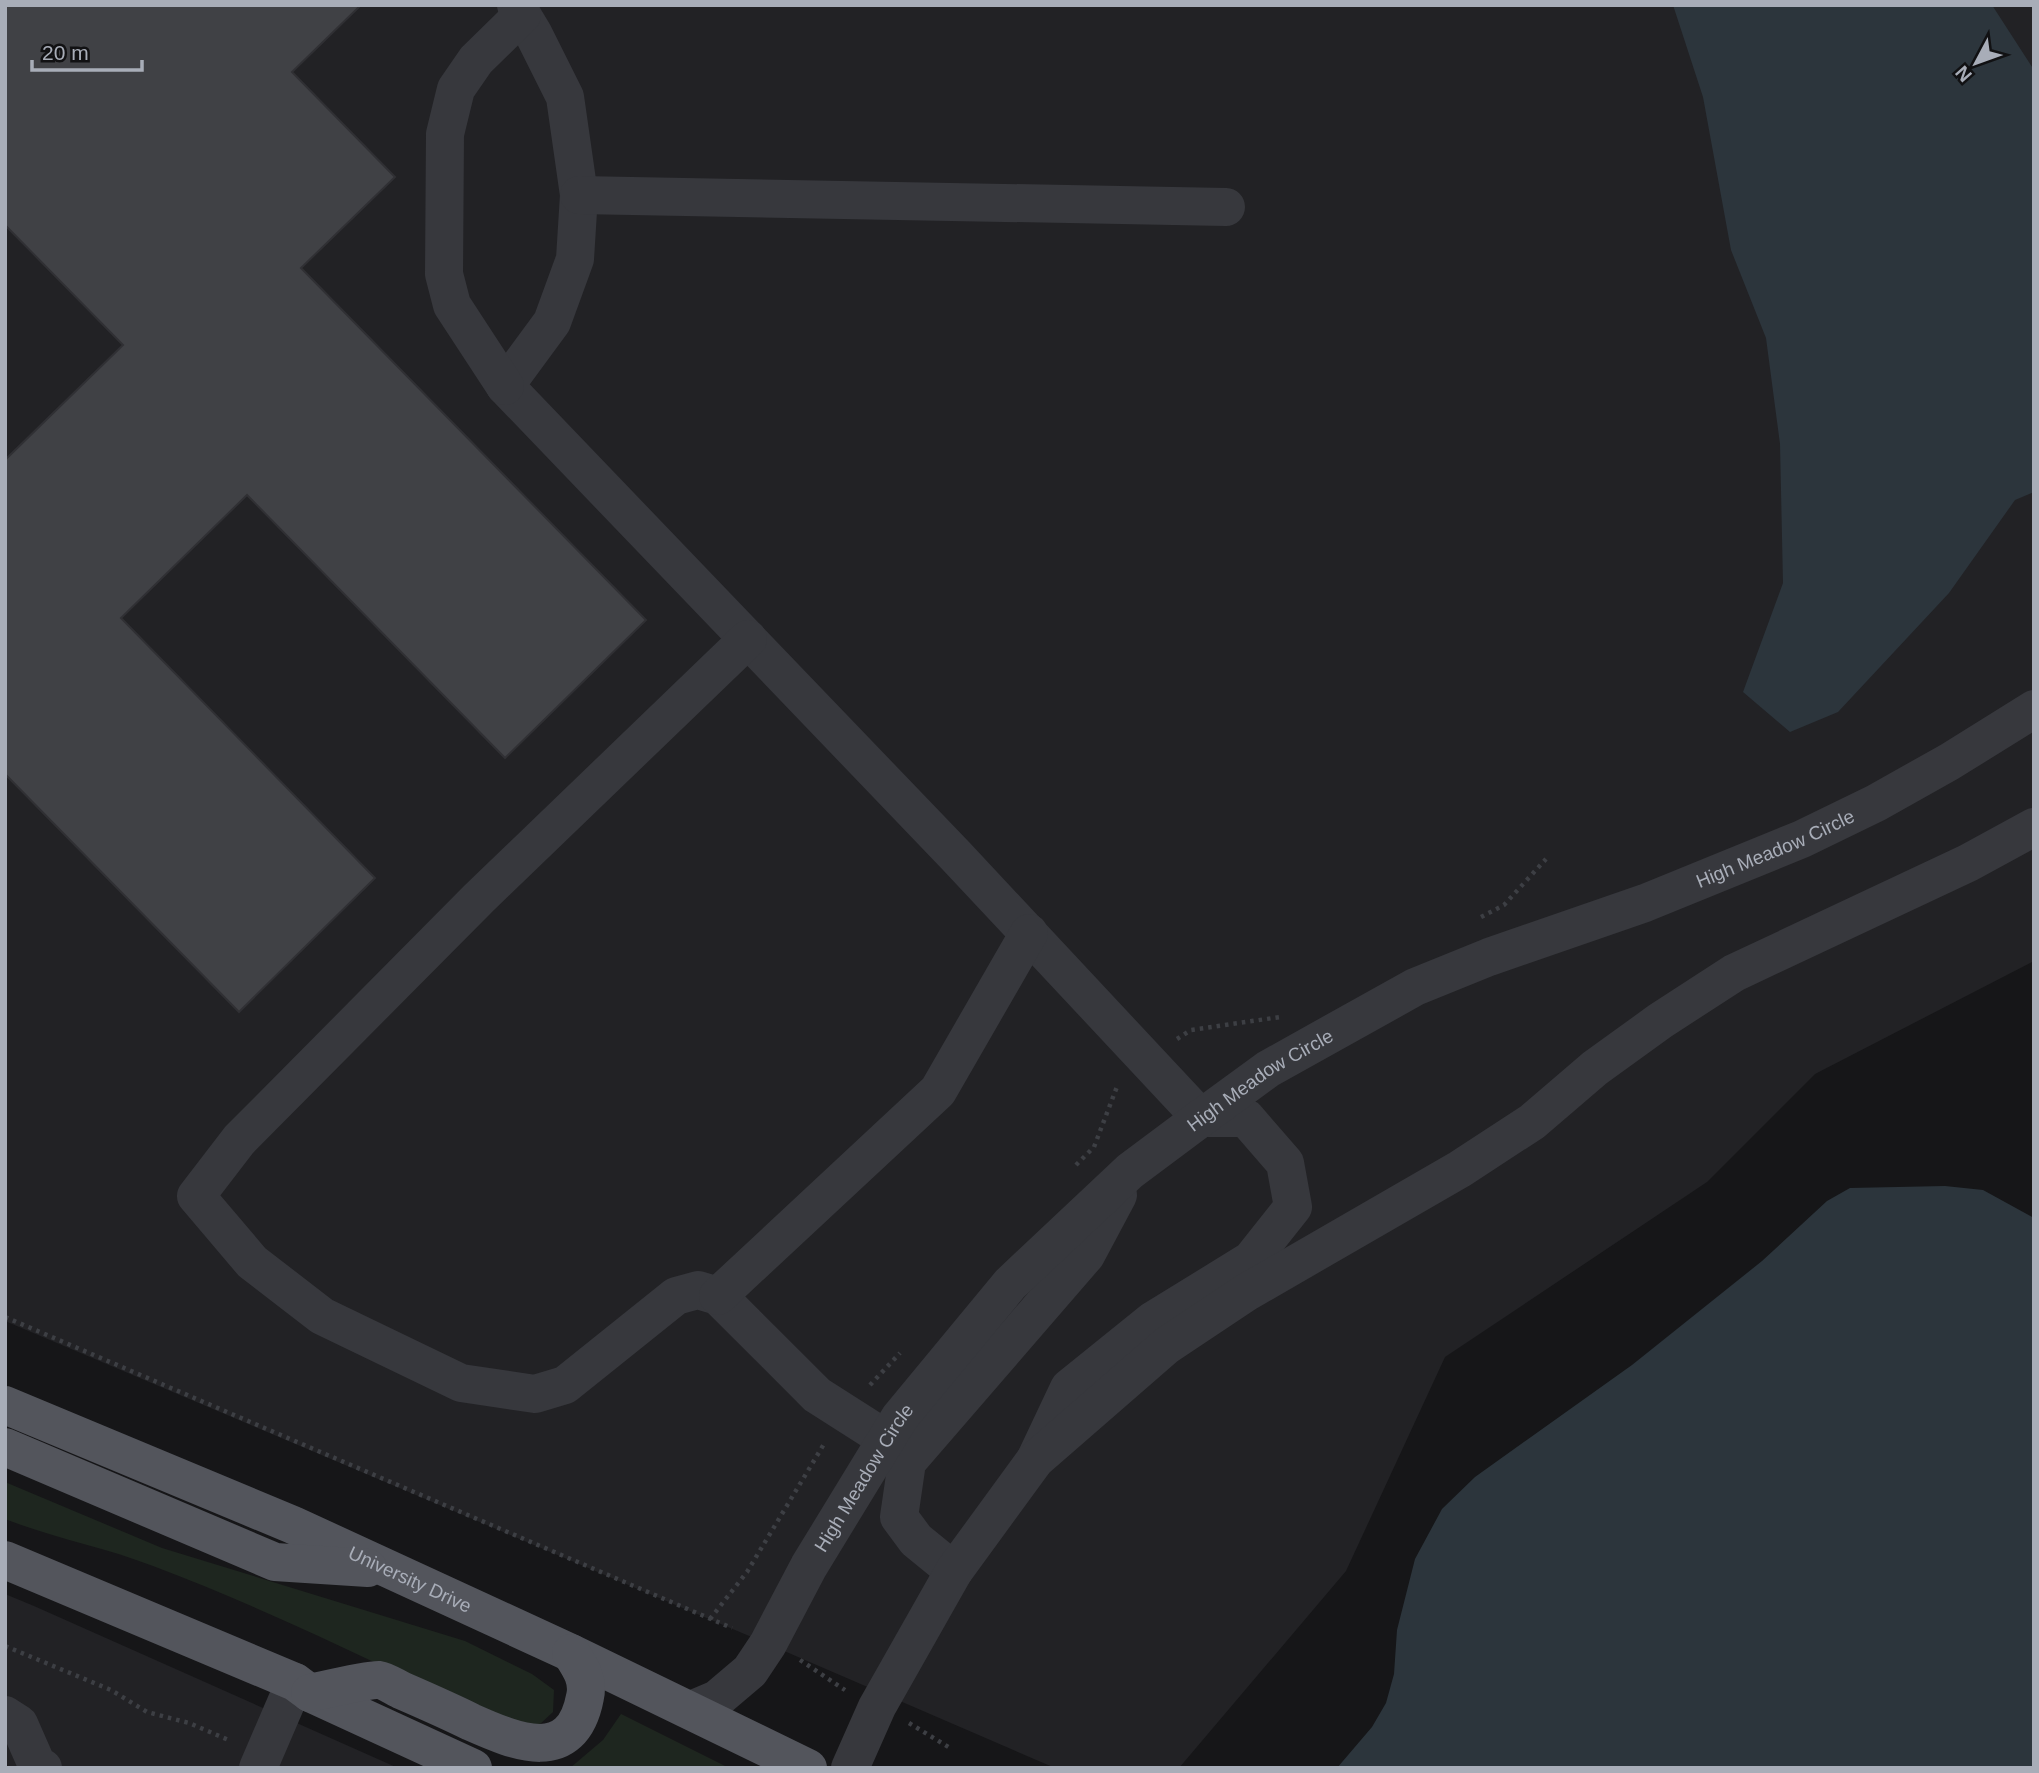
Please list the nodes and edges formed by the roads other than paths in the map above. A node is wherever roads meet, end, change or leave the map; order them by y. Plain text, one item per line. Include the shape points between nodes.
1 (519, 10) edge
2 (579, 195) junction
3 (1226, 207) dead end
4 (505, 386) junction
5 (748, 639) junction
6 (2034, 709) edge
7 (2034, 827) edge
8 (1030, 933) junction
9 (1201, 1118) junction
10 (1130, 1171) junction
11 (718, 1296) junction
12 (5, 1405) edge
13 (886, 1439) junction
14 (5, 1447) edge
15 (1035, 1460) junction
16 (5, 1560) edge
17 (391, 1569) junction
18 (954, 1571) junction
19 (571, 1653) junction
20 (302, 1687) junction
21 (691, 1710) junction
22 (5, 1715) edge
23 (248, 1756) edge
24 (43, 1768) edge
25 (473, 1768) edge
26 (808, 1768) edge
27 (850, 1768) edge

1 - 2 street via 565,97
1 - 4 street via 456,89 445,134 444,274 452,305
2 - 3 street
2 - 4 street via 575,259 552,322
4 - 5 street
5 - 8 street
5 - 11 street via 479,898 239,1140 196,1196 251,1262 322,1316 461,1383 536,1394 565,1385 676,1296 698,1290
6 - 9 street, High Meadow Circle via 1950,762 1802,839 1645,903 1415,987 1268,1069
7 - 15 street via 1734,973 1649,1028 1522,1128 1247,1292 1166,1346
8 - 9 street
8 - 11 street via 938,1091
9 - 10 street, High Meadow Circle
9 - 15 street via 1246,1118 1285,1163 1293,1207 1251,1260 1152,1321 1069,1388
10 - 13 street, High Meadow Circle via 1010,1284
10 - 18 street via 1086,1255 907,1462 899,1517 916,1540
11 - 13 street via 817,1395
12 - 17 main road, University Drive
13 - 21 street, High Meadow Circle via 750,1671 717,1699
14 - 17 main road via 275,1562
15 - 18 street
16 - 20 main road
17 - 19 main road, University Drive
18 - 27 street via 883,1696
19 - 20 main road via 584,1672 583,1709 574,1727 548,1743 528,1744 500,1734 378,1680
19 - 21 main road, University Drive
20 - 23 street
20 - 25 main road
21 - 26 main road, University Drive
22 - 24 street via 19,1724 37,1765

